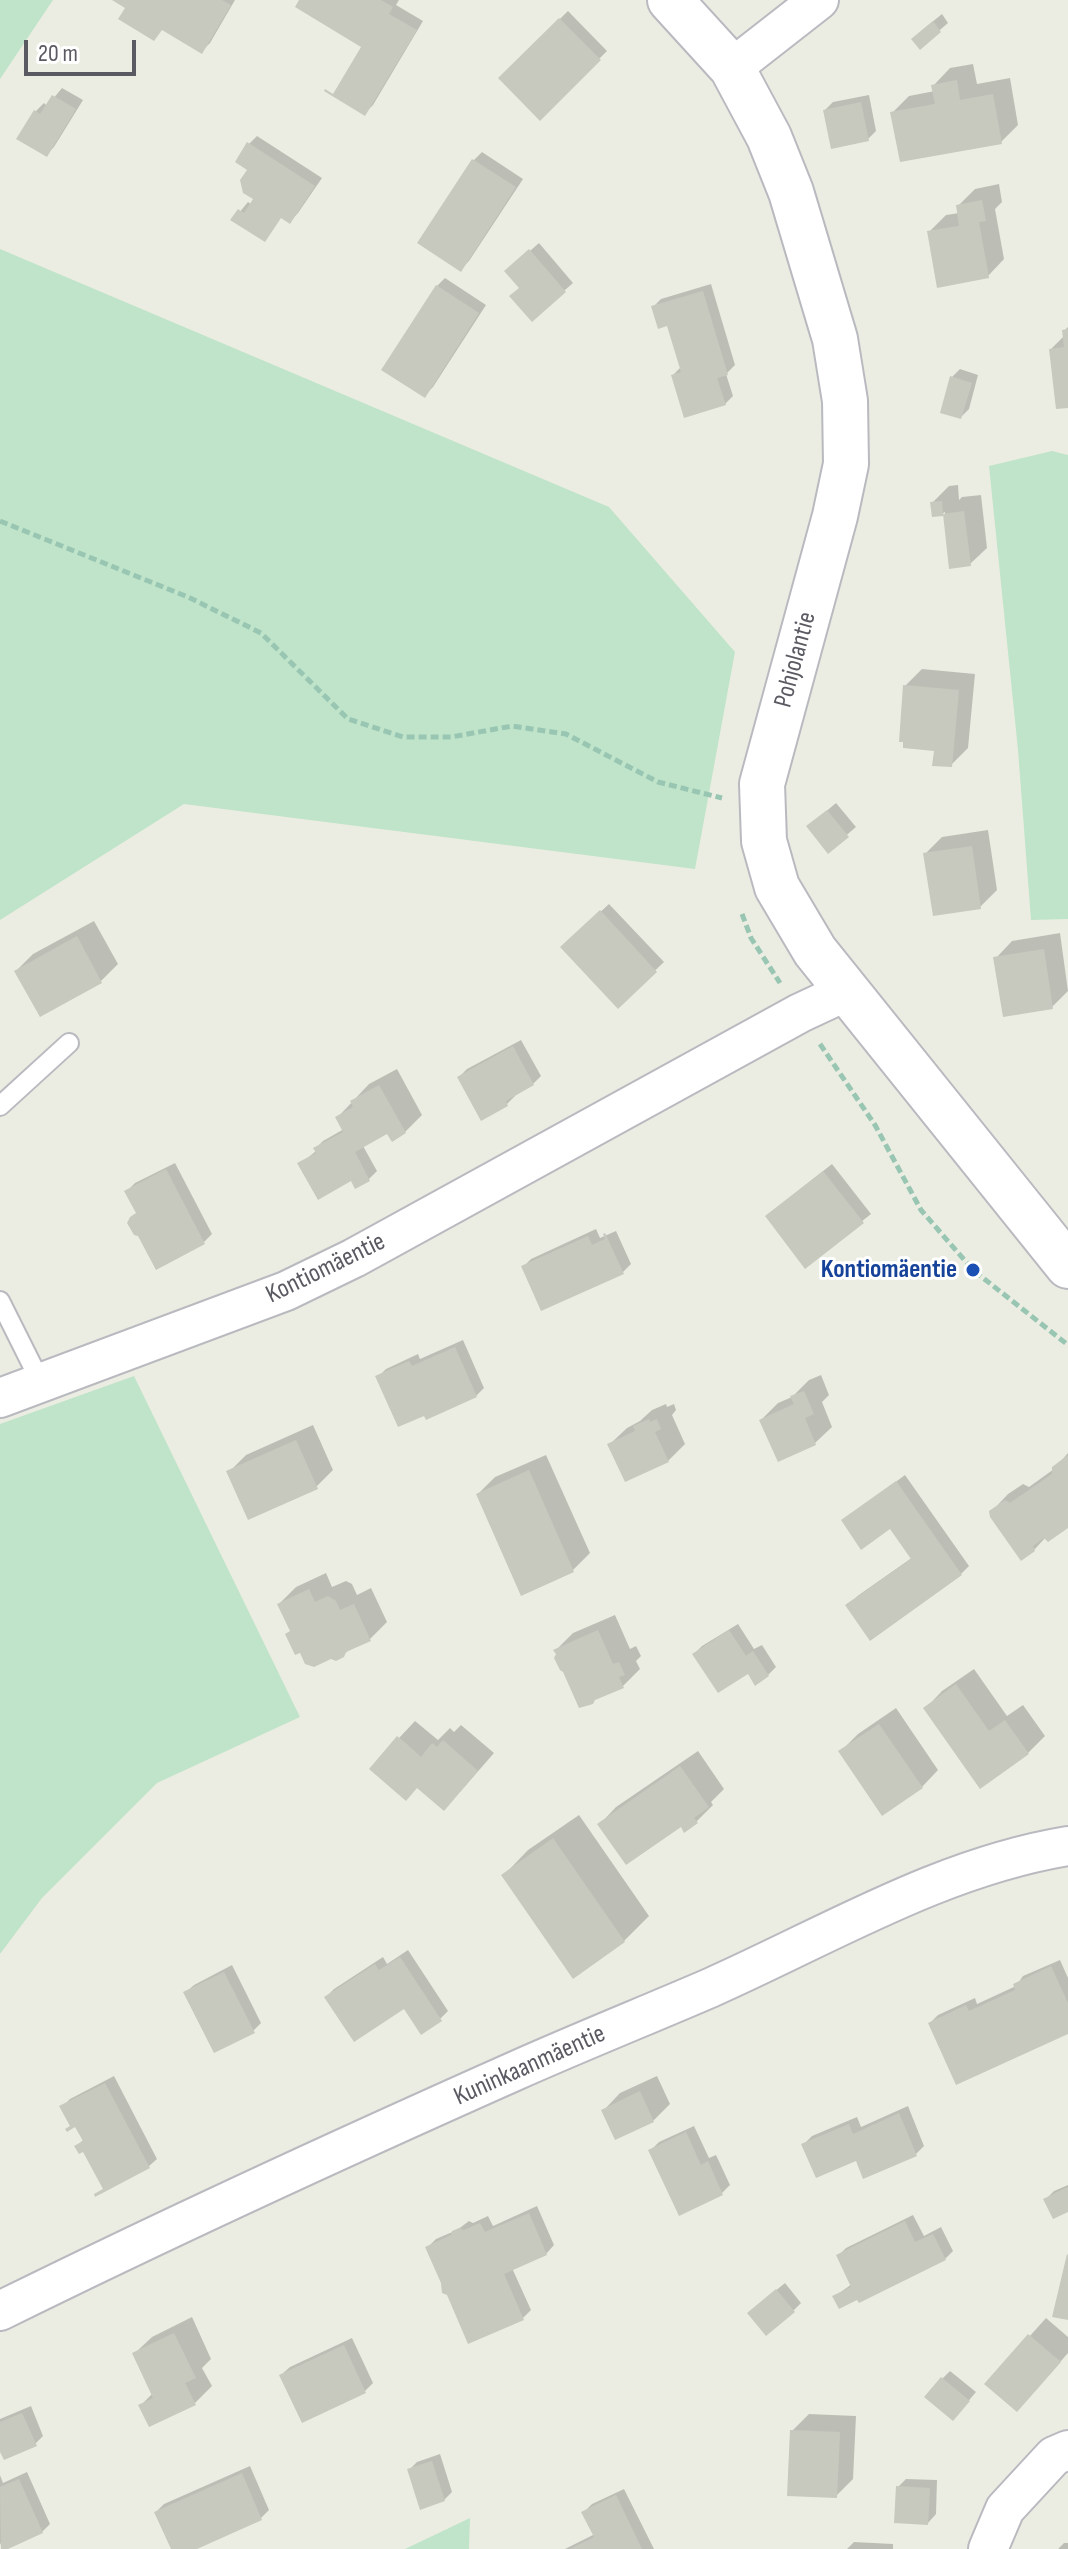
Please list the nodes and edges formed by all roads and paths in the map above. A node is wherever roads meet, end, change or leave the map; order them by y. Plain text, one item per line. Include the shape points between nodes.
1 (670, 0) edge
2 (819, 0) edge
3 (732, 68) junction
4 (0, 521) edge
5 (729, 799) dead end
6 (737, 901) dead end
7 (847, 991) junction
8 (787, 994) dead end
9 (815, 1036) dead end
10 (69, 1043) dead end
11 (0, 1106) edge
12 (1068, 1266) edge
13 (0, 1301) edge
14 (1068, 1345) edge
15 (41, 1383) junction
16 (0, 1398) edge
17 (1068, 1846) edge
18 (0, 2311) edge
19 (1068, 2450) edge
20 (988, 2549) edge

1 - 3 street, Pohjolantie
2 - 3 street
3 - 7 street, Pohjolantie via 791,192 835,339 845,401 841,490 762,784 764,841 777,887 815,951
4 - 5 path via 188,597 261,633 348,719 403,737 451,737 512,726 566,734 658,782
6 - 8 path via 751,938
7 - 12 street, Pohjolantie
7 - 15 street, Kontiomäentie via 299,1285
9 - 14 path via 875,1125 921,1210 973,1270
10 - 11 lane
13 - 15 lane
15 - 16 street, Kontiomäentie
17 - 18 street, Kuninkaanmäentie via 1028,1852 916,1891
19 - 20 street via 1054,2456 1005,2509

